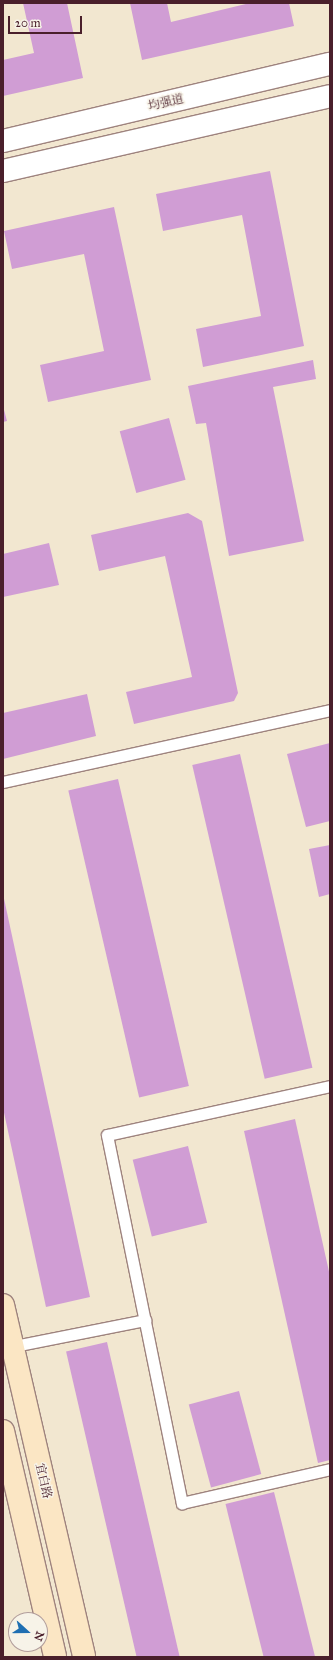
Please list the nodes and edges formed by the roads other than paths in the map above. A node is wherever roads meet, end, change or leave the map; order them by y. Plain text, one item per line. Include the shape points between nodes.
1 (330, 64) edge
2 (330, 96) edge
3 (3, 141) edge
4 (3, 171) edge
5 (330, 710) edge
6 (3, 782) edge
7 (330, 1086) edge
8 (3, 1305) edge
9 (145, 1320) junction
10 (8, 1348) edge
11 (3, 1431) edge
12 (330, 1469) edge
13 (55, 1657) edge
14 (84, 1657) edge

1 - 3 street, 均强道
2 - 4 street
5 - 6 lane
7 - 9 lane via 107,1135
8 - 10 main road, 宜白路
9 - 10 lane
9 - 12 lane via 182,1503
10 - 14 main road, 宜白路
11 - 13 main road

